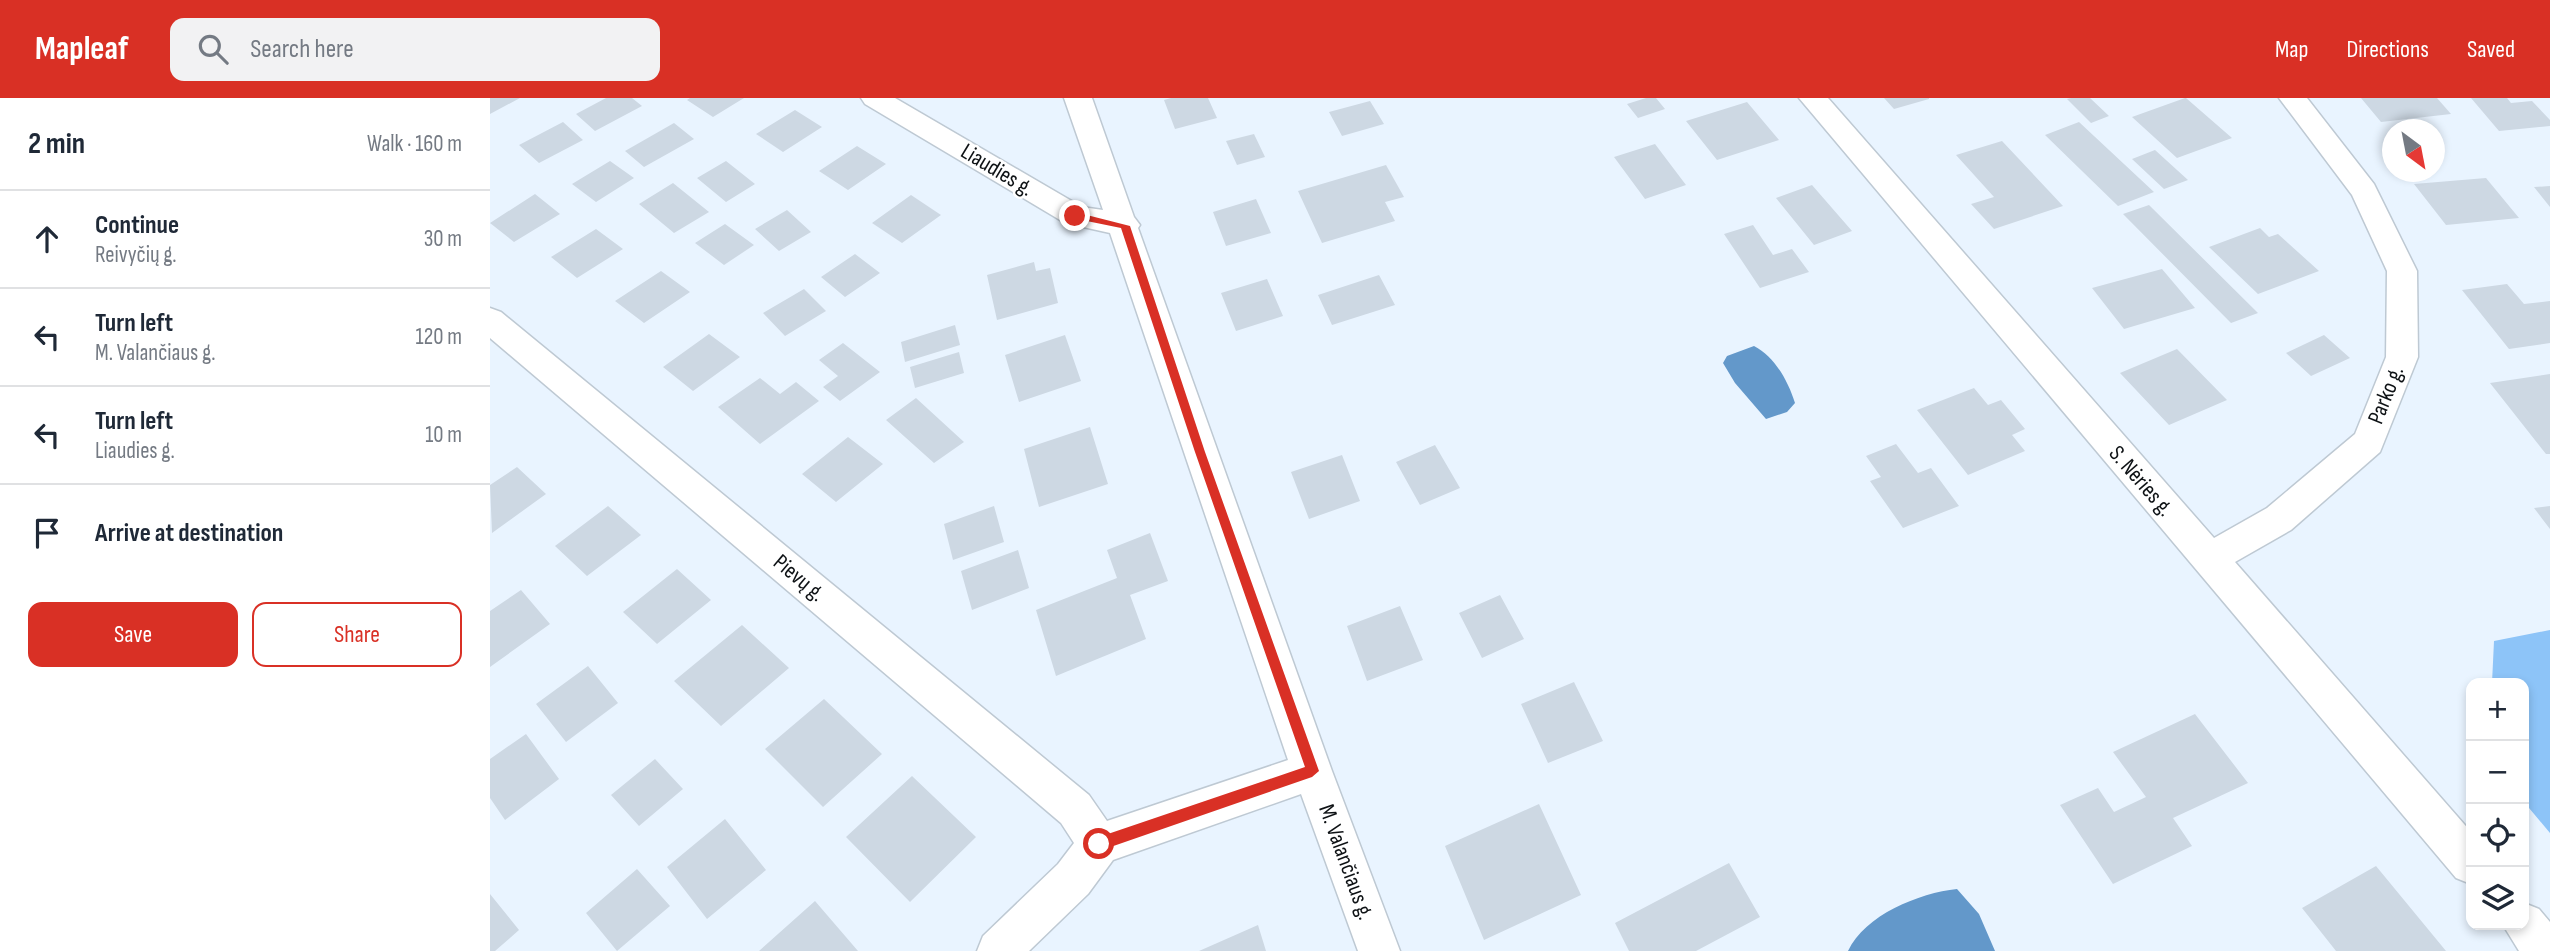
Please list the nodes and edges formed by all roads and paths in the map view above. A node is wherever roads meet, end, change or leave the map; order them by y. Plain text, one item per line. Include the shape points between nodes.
1 (875, 98) edge
2 (1078, 98) edge
3 (1814, 98) edge
4 (2293, 98) edge
5 (1125, 226) junction
6 (490, 320) edge
7 (2208, 559) junction
8 (1312, 771) junction
9 (1099, 844) junction
10 (2466, 857) edge
11 (2529, 930) edge
12 (998, 951) edge
13 (1379, 951) edge
14 (2547, 951) edge

1 - 5 street, Liaudies g. via 1075,216
2 - 5 street, M. Valančiaus g.
3 - 7 street, S. Nėries g.
4 - 7 street, Parko g. via 2364,191 2402,271 2402,357 2368,442 2279,519
5 - 8 street, M. Valančiaus g.
6 - 9 street, Pievų g. via 1075,809
7 - 10 street, S. Nėries g.
8 - 9 street
8 - 13 street, M. Valančiaus g.
9 - 12 street via 1073,879
11 - 14 street

